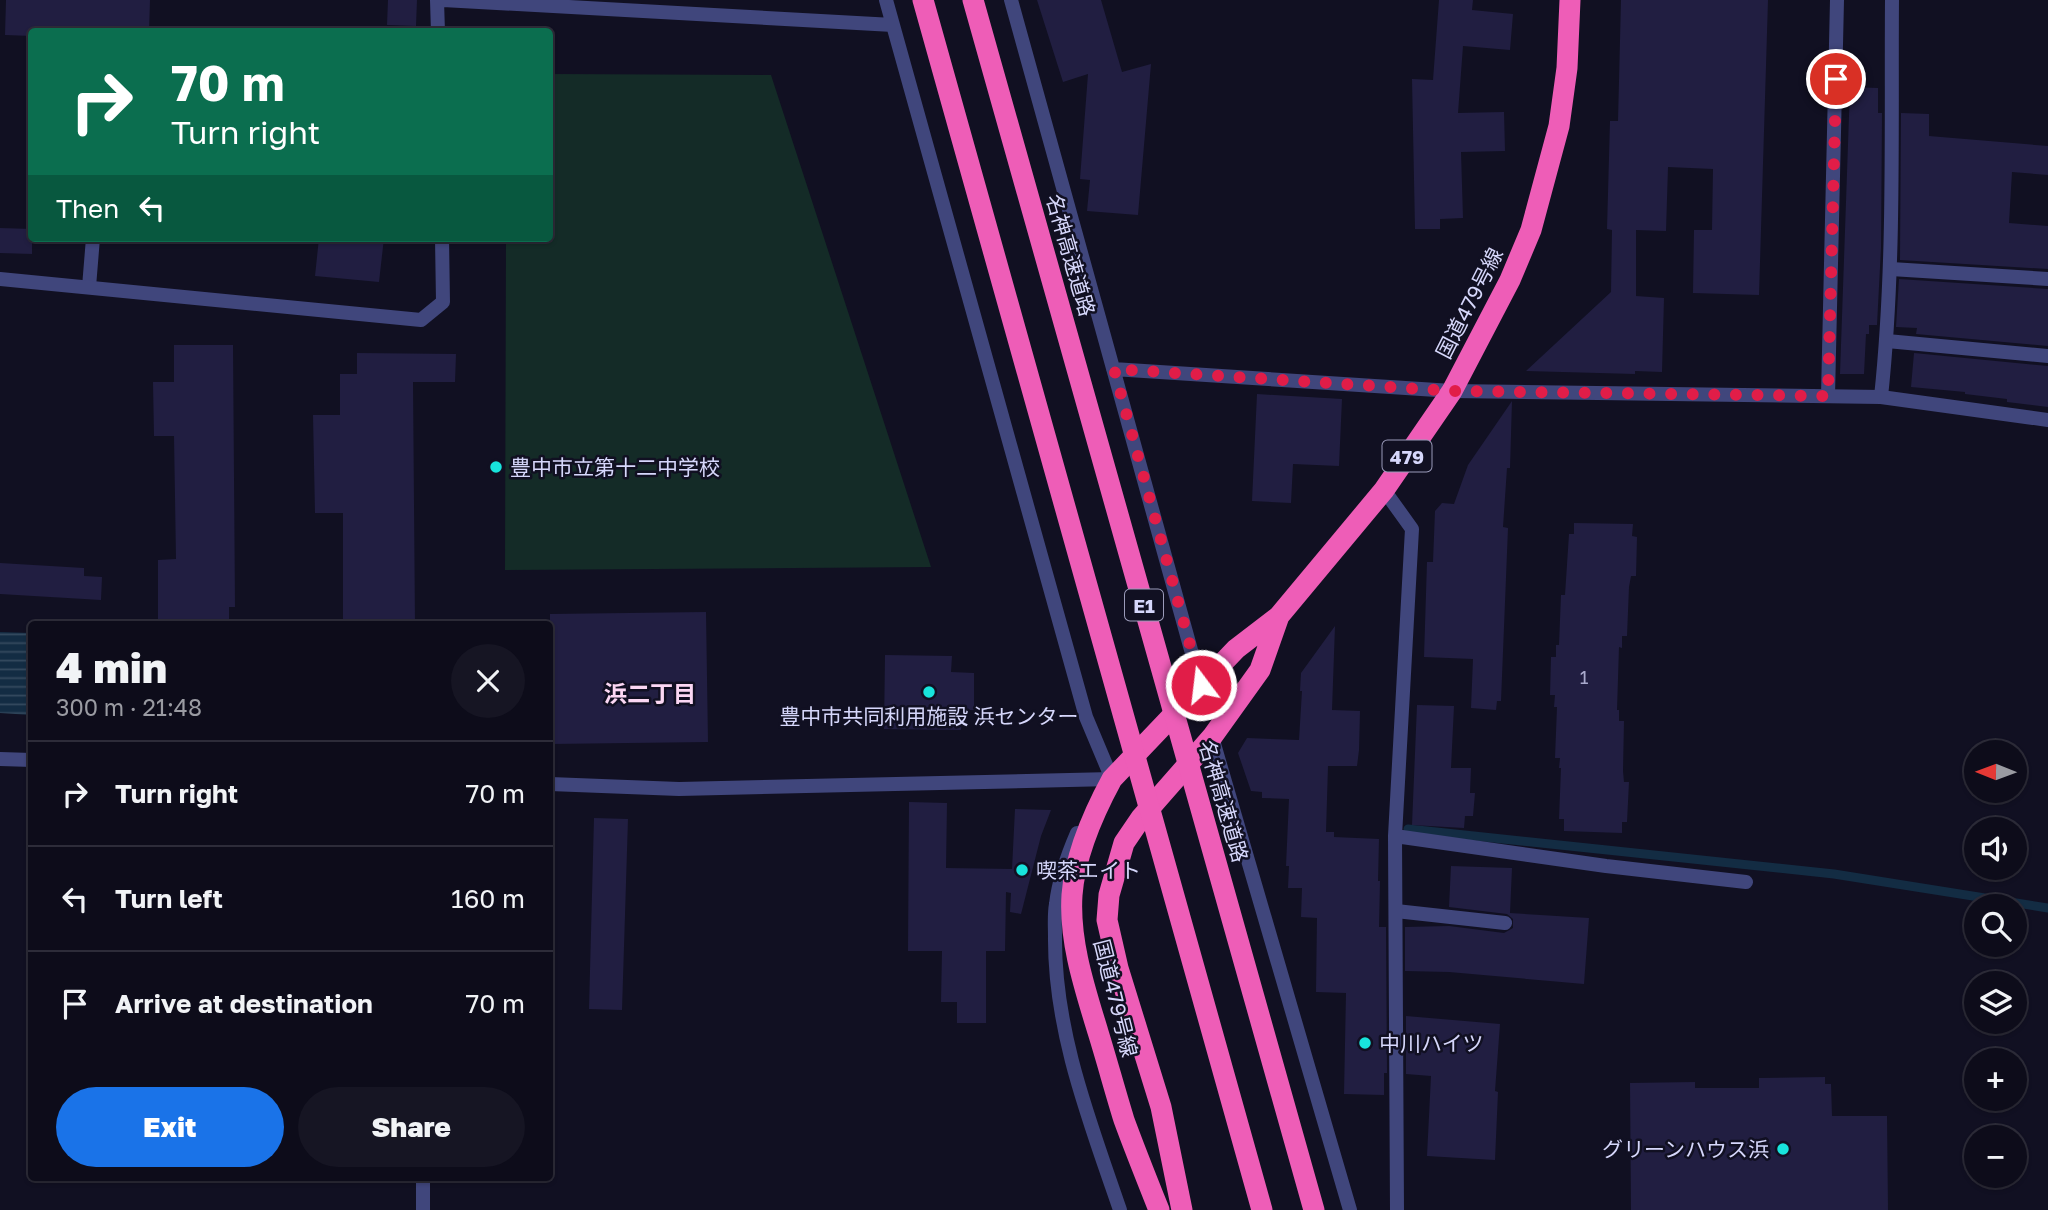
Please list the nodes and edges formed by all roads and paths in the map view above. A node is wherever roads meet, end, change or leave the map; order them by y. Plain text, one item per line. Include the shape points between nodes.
1 (437, 0) edge
2 (443, 0) edge
3 (886, 0) edge
4 (923, 0) edge
5 (974, 0) edge
6 (1011, 0) edge
7 (1570, 0) edge
8 (1838, 0) edge
9 (1892, 0) edge
10 (893, 24) junction
11 (438, 28) edge
12 (93, 242) edge
13 (442, 242) edge
14 (1891, 269) junction
15 (0, 279) edge
16 (2048, 279) edge
17 (89, 287) junction
18 (1887, 341) junction
19 (2048, 356) edge
20 (1114, 369) junction
21 (1452, 391) junction
22 (1828, 396) junction
23 (1881, 397) junction
24 (2048, 420) edge
25 (1384, 490) junction
26 (1279, 616) junction
27 (1201, 685) junction
28 (1212, 737) junction
29 (0, 759) edge
30 (28, 760) edge
31 (1112, 779) junction
32 (553, 784) edge
33 (1395, 836) junction
34 (1746, 882) dead end
35 (1396, 911) junction
36 (1505, 923) dead end
37 (423, 1181) edge
38 (423, 1210) edge
39 (1120, 1210) edge
40 (1159, 1210) edge
41 (1182, 1210) edge
42 (1262, 1210) edge
43 (1314, 1210) edge
44 (1350, 1210) edge
45 (1397, 1210) edge

1 - 11 street
2 - 10 street
3 - 10 street
4 - 42 highway, E1, bridge
5 - 43 highway, 名神高速道路 / E1, bridge
6 - 20 street
7 - 21 highway, 国道479号線 / 479 via 1559,126 1531,230
8 - 22 street
9 - 14 street
10 - 31 street via 1086,717
12 - 17 street
13 - 17 street via 443,302 421,320
14 - 16 street
14 - 18 street
15 - 17 street
18 - 19 street
18 - 23 street
20 - 21 street
20 - 27 street
21 - 22 street
21 - 25 highway, 国道479号線 / 479
22 - 23 street
23 - 24 street
25 - 26 highway, 国道479号線 / 479
25 - 33 street via 1412,529
26 - 27 highway, 国道479号線 / 479 via 1236,649
26 - 28 highway, 国道479号線 / 479 via 1260,670
27 - 31 highway, 国道479号線 / 479
28 - 41 highway, 国道479号線 / 479 via 1124,843 1107,920 1161,1107
28 - 44 street
29 - 30 street
31 - 32 street via 679,789
31 - 39 street via 1066,859 1055,907 1055,957 1059,1004 1072,1058
31 - 40 highway, 国道479号線 / 479 via 1079,861 1072,895 1073,923 1081,977 1124,1120
33 - 34 street
33 - 35 street
35 - 36 street
35 - 45 street
37 - 38 street

